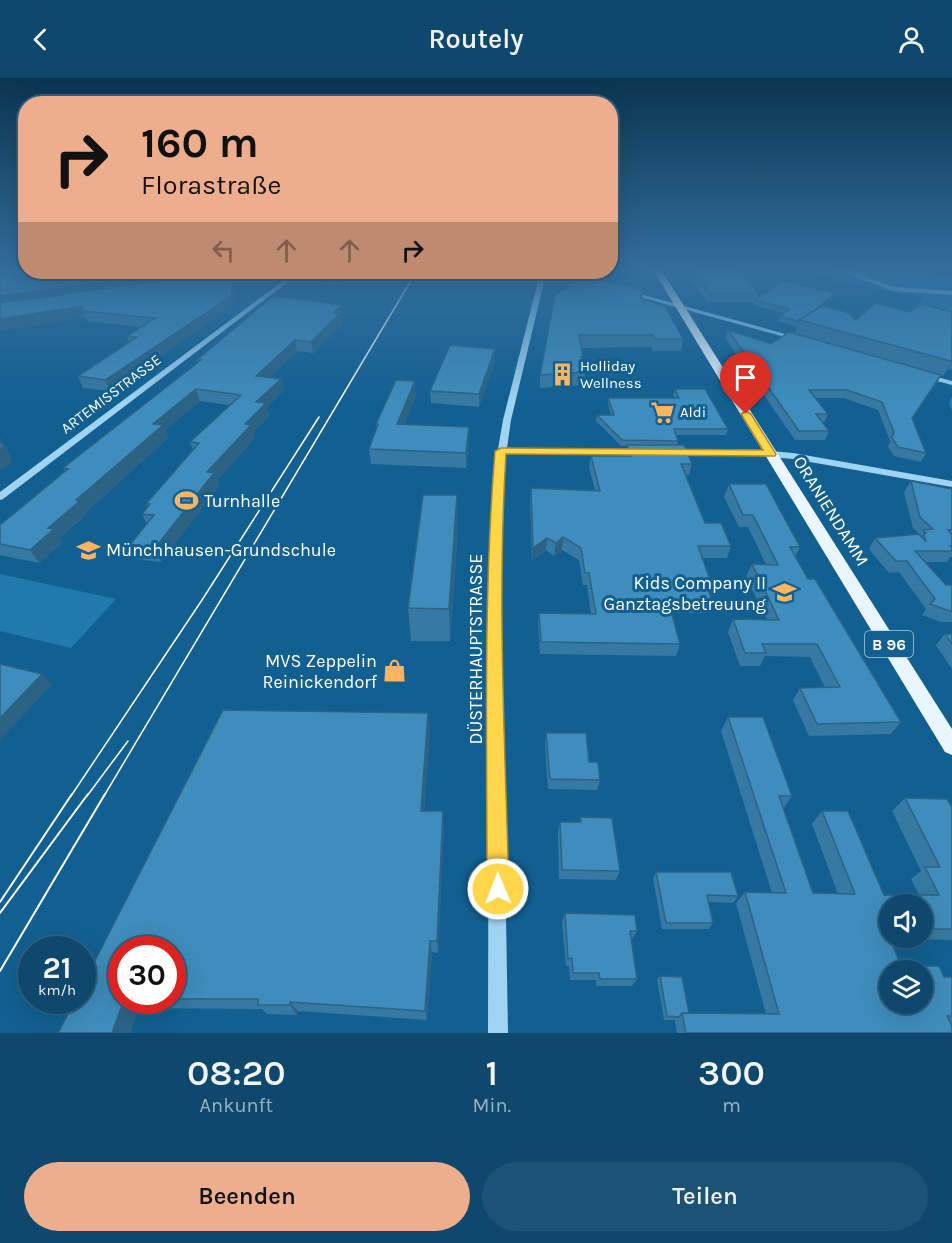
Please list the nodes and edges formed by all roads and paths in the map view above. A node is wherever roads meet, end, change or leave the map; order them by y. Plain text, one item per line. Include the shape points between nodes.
1 (244, 313) edge
2 (534, 313) edge
3 (684, 313) edge
4 (706, 313) edge
5 (810, 342) edge
6 (919, 374) edge
7 (952, 383) edge
8 (501, 451) junction
9 (646, 452) edge
10 (658, 452) edge
11 (771, 454) junction
12 (952, 484) edge
13 (0, 497) edge
14 (949, 736) edge
15 (498, 1033) edge

1 - 13 street, ARTEMISSTRASSE
2 - 8 street, DÜSTERHAUPTSTRASSE
3 - 11 main road, ORANIENDAMM / B 96
4 - 5 street
6 - 7 street
8 - 9 street
8 - 15 street, DÜSTERHAUPTSTRASSE via 495,520
10 - 11 street
11 - 12 street
11 - 14 main road, ORANIENDAMM / B 96

